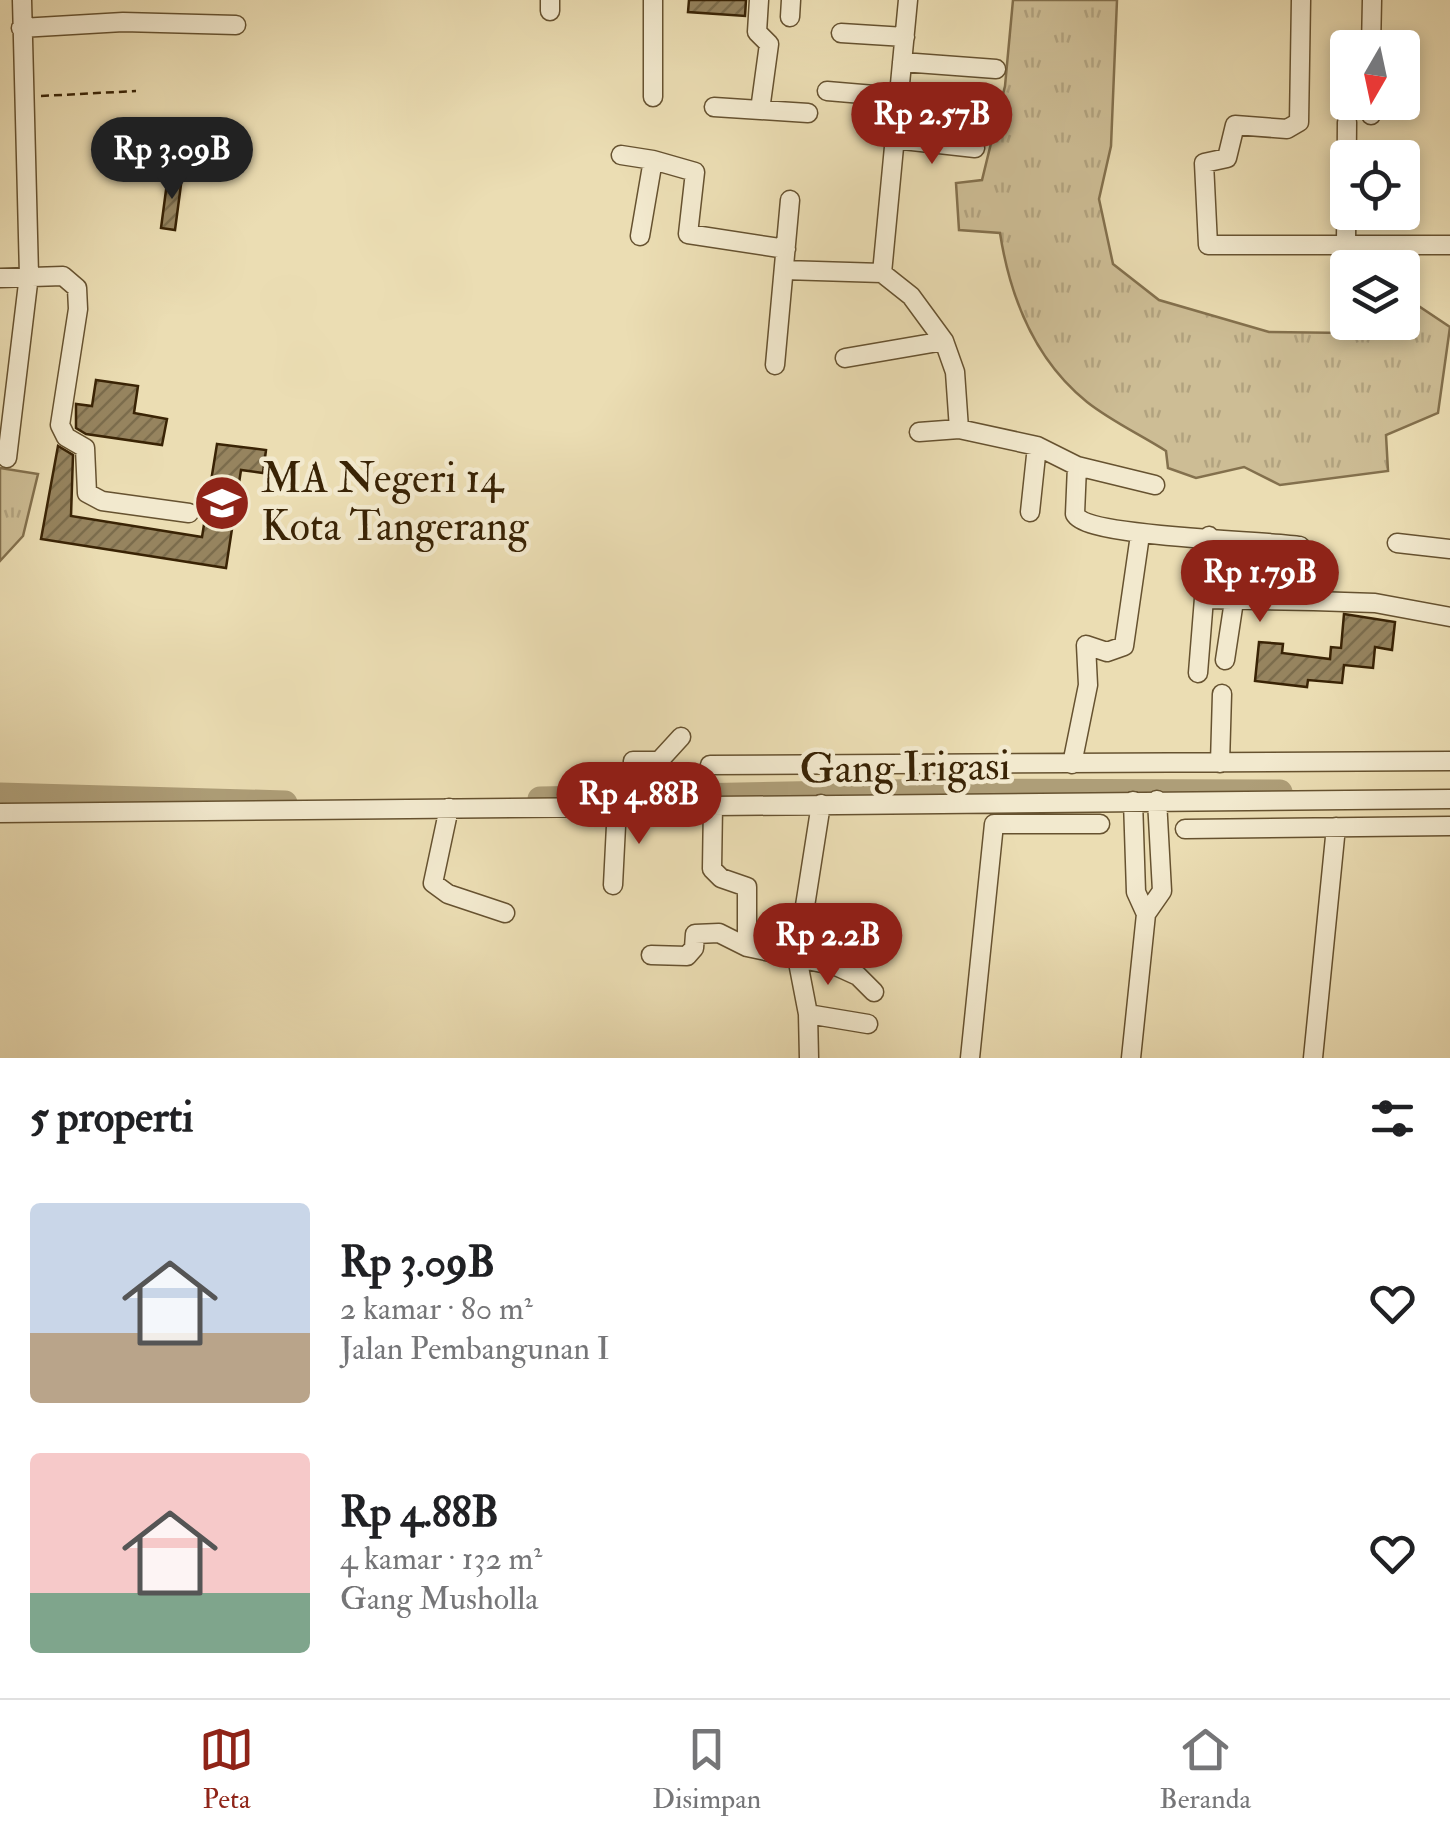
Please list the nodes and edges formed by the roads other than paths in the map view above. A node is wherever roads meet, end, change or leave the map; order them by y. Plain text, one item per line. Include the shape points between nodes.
1 (22, 0) edge
2 (653, 0) edge
3 (760, 0) edge
4 (908, 0) edge
5 (1301, 0) edge
6 (1372, 0) edge
7 (236, 25) dead end
8 (22, 28) junction
9 (1372, 30) edge
10 (841, 33) dead end
11 (905, 37) junction
12 (902, 62) junction
13 (996, 70) dead end
14 (827, 91) dead end
15 (898, 96) junction
16 (653, 97) dead end
17 (714, 107) dead end
18 (760, 110) junction
19 (808, 114) dead end
20 (1347, 122) dead end
21 (894, 139) junction
22 (975, 148) dead end
23 (621, 155) dead end
24 (653, 160) junction
25 (790, 200) dead end
26 (640, 236) dead end
27 (1346, 243) junction
28 (1450, 245) edge
29 (786, 249) junction
30 (784, 270) junction
31 (882, 273) junction
32 (29, 275) junction
33 (0, 278) edge
34 (944, 341) junction
35 (845, 358) dead end
36 (775, 365) dead end
37 (959, 429) junction
38 (919, 432) dead end
39 (1037, 446) junction
40 (6, 458) dead end
41 (1077, 466) junction
42 (1155, 485) dead end
43 (1030, 512) dead end
44 (190, 514) dead end
45 (1140, 535) junction
46 (1210, 536) junction
47 (1398, 542) dead end
48 (1450, 549) edge
49 (1206, 599) junction
50 (1314, 600) junction
51 (1234, 601) junction
52 (1450, 617) edge
53 (1225, 660) dead end
54 (1198, 673) dead end
55 (1222, 694) dead end
56 (680, 737) dead end
57 (1450, 761) edge
58 (1220, 763) junction
59 (1072, 764) junction
60 (710, 766) dead end
61 (1157, 800) junction
62 (1450, 800) edge
63 (1133, 801) junction
64 (821, 804) junction
65 (626, 805) junction
66 (714, 805) junction
67 (450, 808) junction
68 (0, 813) edge
69 (1100, 824) dead end
70 (1450, 826) edge
71 (1336, 828) junction
72 (1185, 829) dead end
73 (612, 886) dead end
74 (506, 913) dead end
75 (1146, 914) junction
76 (747, 946) junction
77 (651, 955) dead end
78 (797, 957) junction
79 (874, 992) dead end
80 (808, 1014) junction
81 (868, 1024) dead end
82 (809, 1058) edge
83 (970, 1058) edge
84 (1131, 1058) edge
85 (1313, 1058) edge

1 - 8 street
2 - 16 street
3 - 18 street via 757,32 769,44
4 - 11 street
5 - 27 street via 1299,122 1287,128 1235,126 1227,158 1204,163 1207,241
6 - 9 street
7 - 8 street
8 - 32 street
10 - 11 street
11 - 12 street
12 - 13 street
12 - 15 street
14 - 15 street
15 - 21 street
17 - 18 street
18 - 19 street
20 - 27 street
21 - 22 street
21 - 31 street
23 - 24 street
24 - 26 street
24 - 29 street via 695,172 688,234
25 - 29 street
27 - 28 street
29 - 30 street
30 - 31 street
30 - 36 street
31 - 34 street via 911,296
32 - 33 street
32 - 40 street
32 - 44 street via 63,276 77,288 60,425 85,448 87,494
34 - 35 street
34 - 37 street
37 - 38 street
37 - 39 street
39 - 41 street
39 - 43 street
41 - 42 street
41 - 45 street via 1077,520
45 - 46 street
45 - 59 street via 1124,646 1107,652 1086,645 1088,684
46 - 49 street
46 - 50 street via 1300,546
47 - 48 street
49 - 51 street
49 - 54 street
50 - 51 street
50 - 52 street
51 - 53 street
55 - 58 street
56 - 65 street via 658,761 634,761
57 - 58 street
58 - 59 street
59 - 60 street
61 - 62 street, Gang Irigasi
61 - 63 street, Gang Irigasi
61 - 75 street via 1162,891
63 - 64 street, Gang Irigasi
63 - 75 street via 1136,892
64 - 66 street, Gang Irigasi
64 - 78 street
65 - 66 street, Gang Irigasi
65 - 67 street, Gang Irigasi
65 - 73 street
66 - 76 street via 712,869 746,884
67 - 68 street, Gang Irigasi
67 - 74 street via 433,883
69 - 83 street via 994,824
70 - 71 street
71 - 72 street
71 - 85 street
75 - 84 street
76 - 77 street via 702,932 687,956
76 - 78 street
78 - 79 street via 836,966
78 - 80 street
80 - 81 street
80 - 82 street

